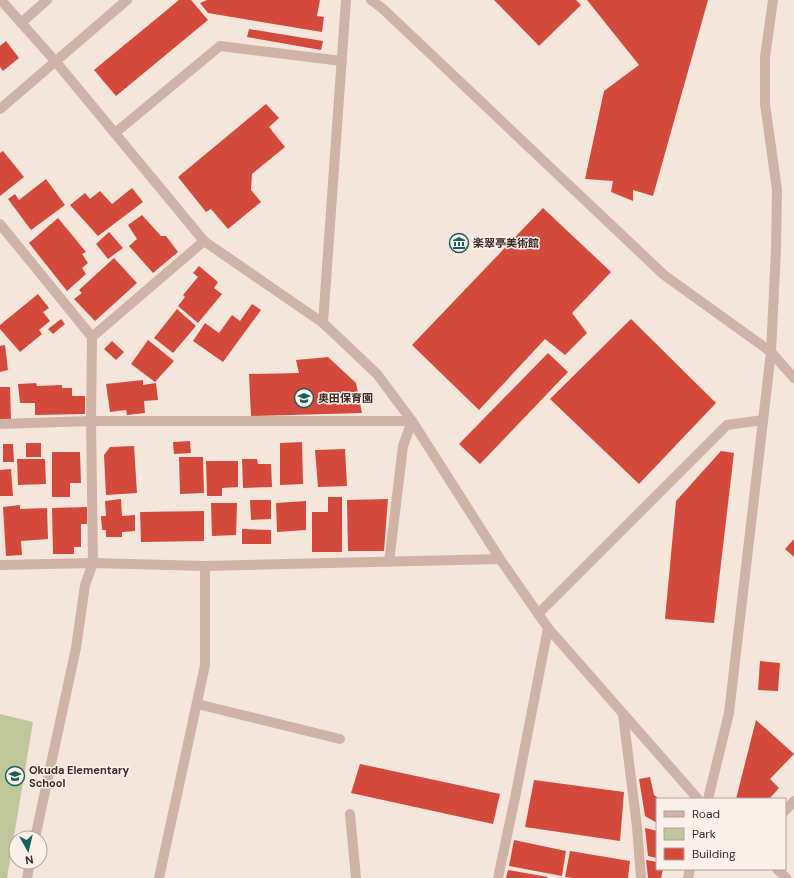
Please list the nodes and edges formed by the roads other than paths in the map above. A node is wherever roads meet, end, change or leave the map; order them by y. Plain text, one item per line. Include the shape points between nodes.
1 (1, 0) edge
2 (47, 0) edge
3 (126, 0) edge
4 (346, 0) edge
5 (371, 0) edge
6 (773, 0) edge
7 (21, 23) junction
8 (342, 61) junction
9 (56, 62) junction
10 (0, 109) edge
11 (115, 133) junction
12 (0, 224) edge
13 (204, 241) junction
14 (323, 323) junction
15 (92, 337) junction
16 (770, 352) junction
17 (794, 378) edge
18 (763, 420) junction
19 (91, 421) junction
20 (412, 421) junction
21 (0, 424) edge
22 (500, 559) junction
23 (389, 562) junction
24 (93, 563) junction
25 (0, 565) edge
26 (205, 566) junction
27 (538, 614) junction
28 (548, 628) junction
29 (197, 704) junction
30 (623, 714) junction
31 (340, 739) dead end
32 (697, 798) edge
33 (708, 798) edge
34 (794, 801) edge
35 (786, 810) edge
36 (350, 814) dead end
37 (37, 830) edge
38 (778, 870) edge
39 (159, 878) edge
40 (356, 878) edge
41 (498, 878) edge
42 (641, 878) edge
43 (786, 878) edge

1 - 7 street
2 - 7 street
3 - 9 street
4 - 8 street
5 - 16 street via 664,275
6 - 16 street via 765,57 765,104 778,190
7 - 9 street
8 - 11 street via 220,46
8 - 14 street
9 - 10 street
9 - 11 street
11 - 13 street
12 - 15 street
13 - 14 street
13 - 15 street
14 - 20 street via 378,374
15 - 19 street
16 - 17 street
16 - 18 street
18 - 27 street via 727,425
18 - 33 street via 729,714
19 - 20 street
19 - 21 street
19 - 24 street
20 - 22 street
20 - 23 street via 403,446
22 - 23 street
22 - 27 street
23 - 26 street
24 - 25 street
24 - 26 street
24 - 37 street via 84,585 76,648
26 - 29 street via 206,665
27 - 28 street
28 - 30 street
28 - 41 street
29 - 31 street
29 - 39 street
30 - 32 street
30 - 42 street
34 - 35 street
36 - 40 street
38 - 43 street

